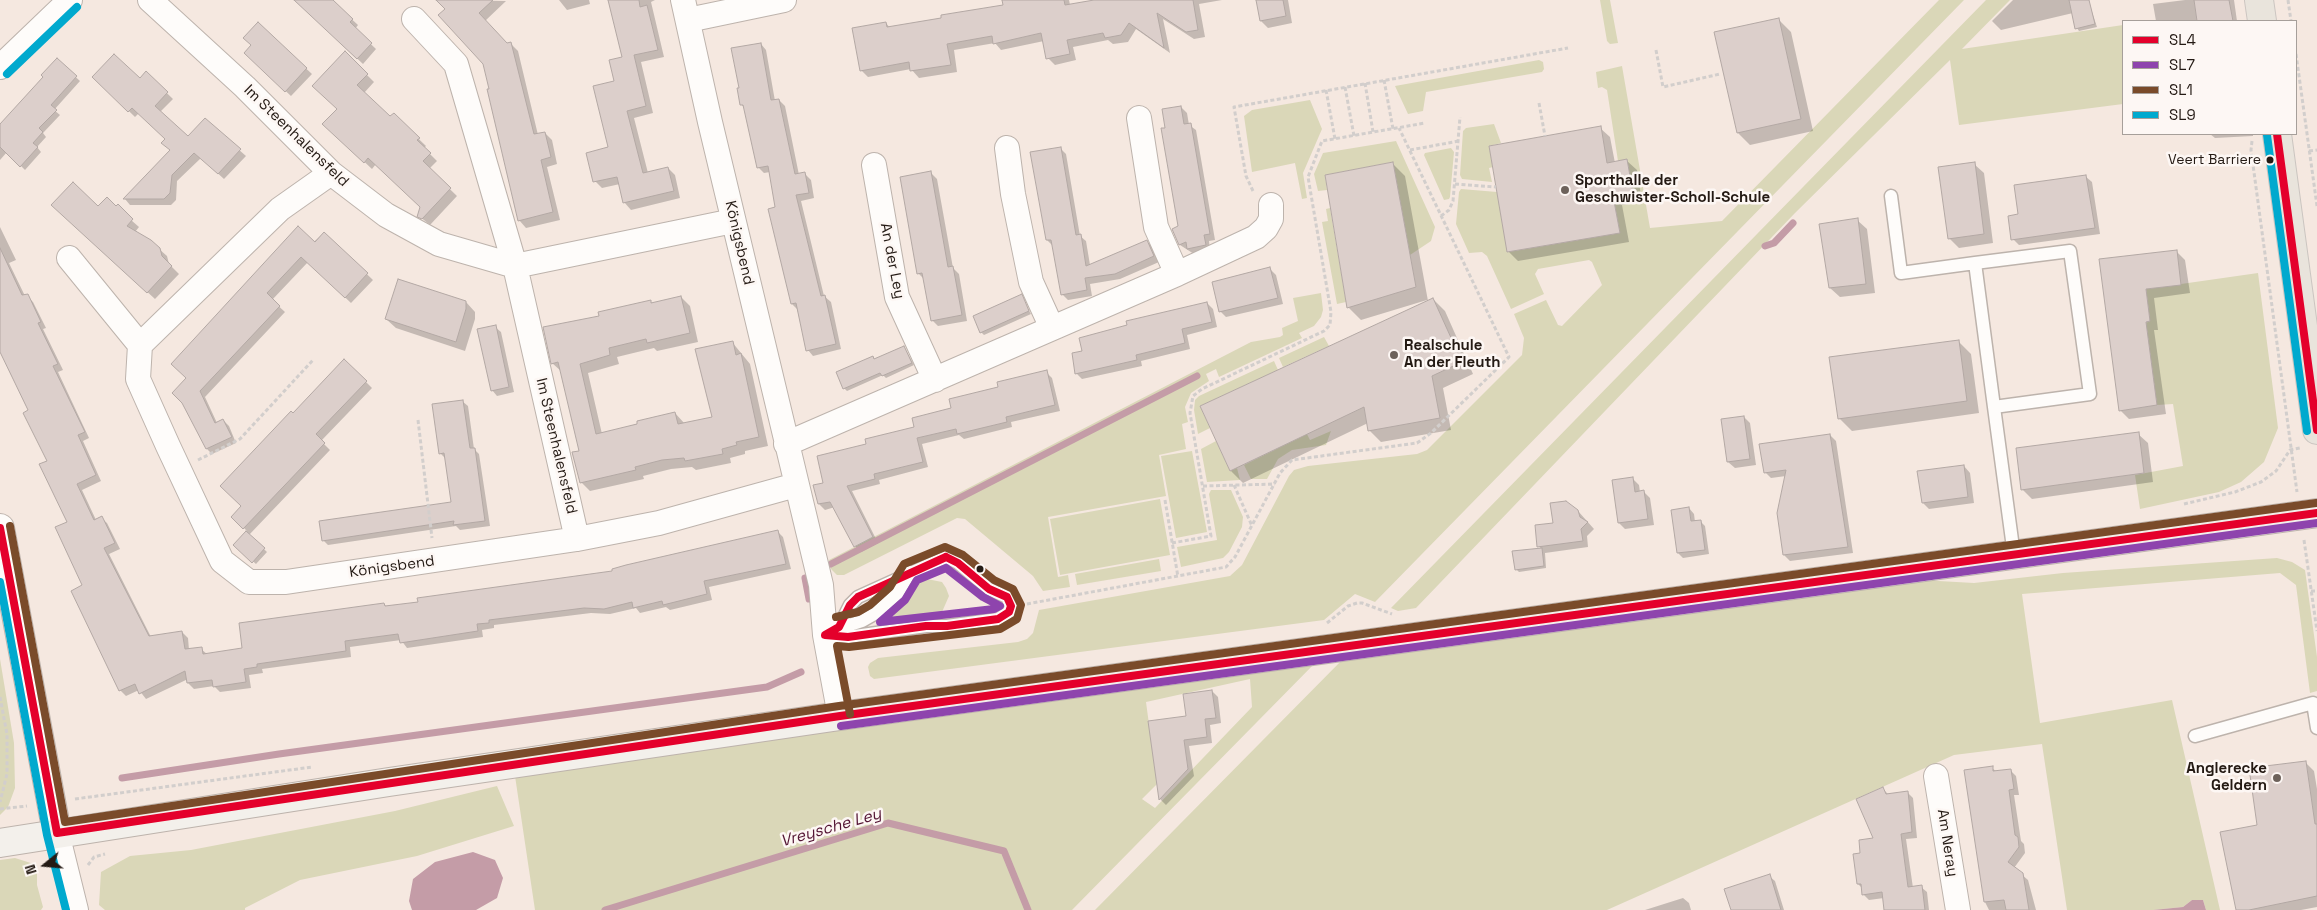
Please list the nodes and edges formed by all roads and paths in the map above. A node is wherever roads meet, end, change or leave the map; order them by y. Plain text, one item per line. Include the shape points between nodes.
1 (70, 0) edge
2 (150, 0) edge
3 (784, 0) edge
4 (2259, 0) edge
5 (2288, 0) edge
6 (686, 10) edge
7 (414, 19) dead end
8 (2262, 20) edge
9 (2291, 20) edge
10 (1568, 48) dead end
11 (1656, 50) dead end
12 (2297, 61) edge
13 (0, 67) edge
14 (1720, 74) dead end
15 (1384, 80) junction
16 (1365, 83) junction
17 (1345, 87) junction
18 (1326, 90) junction
19 (1539, 103) dead end
20 (1460, 117) dead end
21 (1139, 118) dead end
22 (1425, 123) dead end
23 (1399, 128) junction
24 (1393, 129) junction
25 (1373, 132) junction
26 (2254, 135) edge
27 (2277, 135) edge
28 (1354, 136) junction
29 (1545, 136) dead end
30 (1335, 139) junction
31 (1459, 141) junction
32 (1007, 148) dead end
33 (1410, 150) junction
34 (2317, 150) edge
35 (2309, 151) junction
36 (874, 165) dead end
37 (330, 173) junction
38 (1455, 184) junction
39 (1496, 187) dead end
40 (1891, 196) dead end
41 (1271, 205) joint
42 (2317, 206) edge
43 (1442, 216) junction
44 (733, 220) junction
45 (69, 258) dead end
46 (1974, 264) junction
47 (515, 266) junction
48 (1177, 274) junction
49 (1052, 328) junction
50 (2310, 331) edge
51 (140, 345) junction
52 (313, 360) dead end
53 (935, 380) junction
54 (1994, 407) junction
55 (418, 420) dead end
56 (2317, 430) edge
57 (786, 444) junction
58 (2290, 450) dead end
59 (182, 473) junction
60 (1274, 484) junction
61 (796, 485) junction
62 (1234, 485) junction
63 (1203, 486) junction
64 (1165, 500) dead end
65 (2317, 513) edge
66 (1252, 526) junction
67 (0, 528) edge
68 (578, 539) junction
69 (1172, 543) junction
70 (2014, 554) junction
71 (435, 561) junction
72 (910, 572) junction
73 (1178, 577) junction
74 (2317, 590) edge
75 (1011, 606) junction
76 (832, 631) junction
77 (2317, 631) edge
78 (0, 696) edge
79 (2315, 703) edge
80 (840, 716) junction
81 (2317, 728) edge
82 (2195, 736) dead end
83 (1936, 776) dead end
84 (0, 802) edge
85 (57, 833) junction
86 (0, 843) edge
87 (76, 910) edge
88 (1958, 910) edge

1 - 13 street
2 - 37 street, Im Steenhalensfeld via 245,87
3 - 6 street
4 - 8 main road
5 - 9 path
6 - 44 street, Königsbend
7 - 47 street, Im Steenhalensfeld via 456,64
10 - 15 path
11 - 14 path via 1663,87
12 - 35 path
15 - 16 path
15 - 24 path
16 - 17 path
16 - 25 path
17 - 18 path
17 - 28 path
18 - 30 path
18 - 41 path via 1234,107 1249,186 1260,199
19 - 29 path
20 - 31 path
21 - 48 street via 1156,227
22 - 23 path
23 - 24 path
23 - 33 path
24 - 25 path
25 - 28 path
26 - 58 path via 2251,150
27 - 50 main road
28 - 30 path
30 - 63 path via 1322,141 1308,177 1331,312 1330,325 1324,331 1193,396 1190,413
31 - 33 path
31 - 38 path
32 - 49 street via 1031,282
33 - 43 path
34 - 35 path
35 - 42 path
36 - 53 street, An der Ley via 897,296
37 - 47 street, Im Steenhalensfeld via 386,214 439,244
37 - 51 street via 280,209
38 - 39 path
38 - 43 path via 1452,206
40 - 46 lane via 1901,273
41 - 48 street via 1269,224 1256,237
43 - 60 path via 1509,357 1417,443 1297,458 1287,464
44 - 47 street, Im Steenhalensfeld
44 - 57 street, Königsbend
45 - 51 street
46 - 54 lane
46 - 54 lane via 2070,250 2090,394
47 - 68 street, Im Steenhalensfeld
48 - 49 street
49 - 53 street
50 - 56 main road
51 - 59 street, Königsbend via 138,379
52 - 59 path via 240,439 204,456
53 - 57 street
54 - 70 lane
55 - 71 path
57 - 61 street, Königsbend
59 - 71 street, Königsbend via 222,560 249,582 286,582
60 - 62 path
60 - 66 path
61 - 68 street, Königsbend via 660,523
61 - 76 street, Königsbend
62 - 63 path
62 - 66 path
63 - 69 path via 1211,536
64 - 69 path
65 - 70 main road
66 - 73 path via 1230,564 1220,570
67 - 85 street
68 - 71 street, Königsbend
69 - 73 path
70 - 80 main road
72 - 75 lane via 939,559 952,559 989,589 1007,597
72 - 76 lane via 858,597
72 - 76 lane via 898,593 876,613
73 - 75 path
74 - 77 path via 2311,591
75 - 76 lane via 1009,612 998,619 848,637
76 - 80 street, Königsbend
78 - 84 path via 7,734 8,774
79 - 81 lane
79 - 82 lane
80 - 85 main road
83 - 88 street, Am Neray
85 - 86 main road
85 - 87 street

